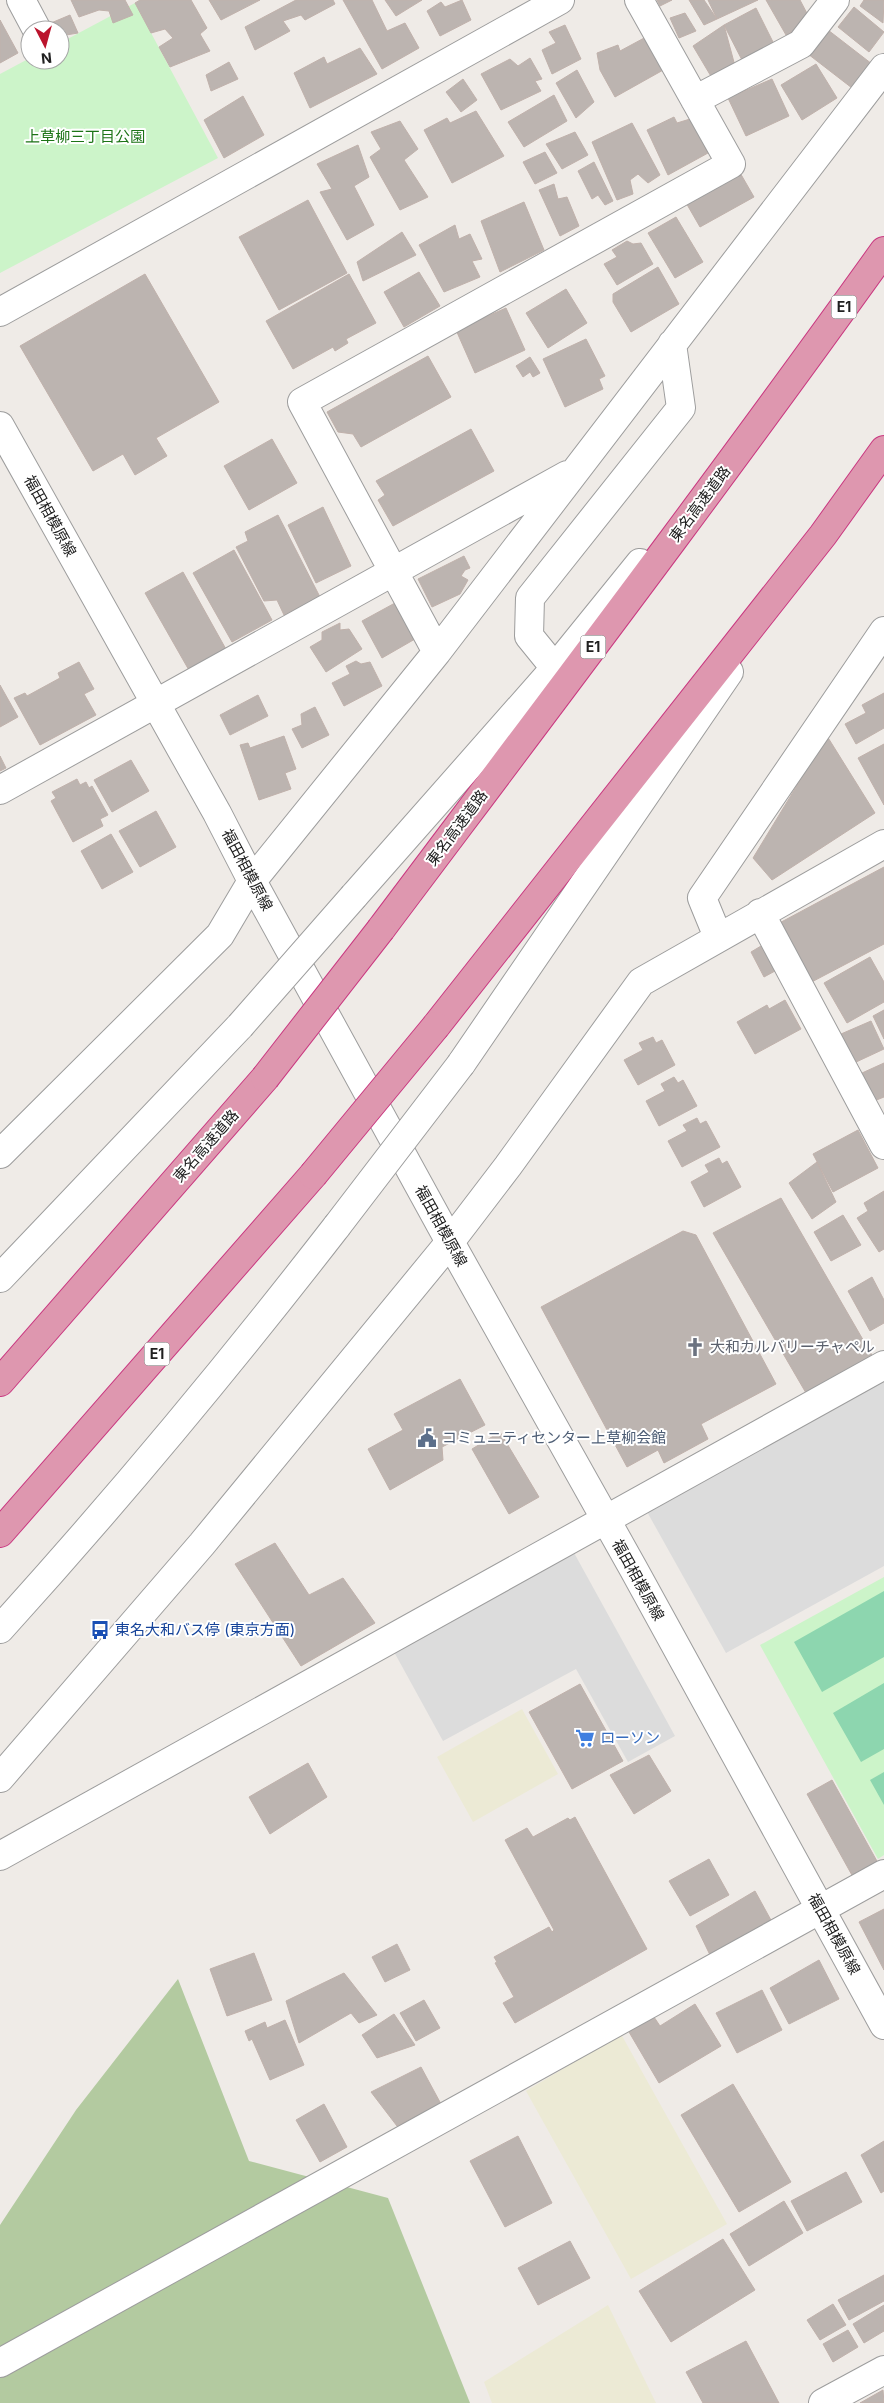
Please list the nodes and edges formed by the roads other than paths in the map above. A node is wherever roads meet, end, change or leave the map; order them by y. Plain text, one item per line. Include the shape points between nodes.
1 (21, 0) edge
2 (560, 0) edge
3 (639, 0) edge
4 (835, 0) edge
5 (32, 20) edge
6 (884, 68) edge
7 (695, 100) junction
8 (884, 251) edge
9 (0, 312) edge
10 (672, 344) junction
11 (803, 364) junction
12 (0, 426) edge
13 (884, 450) edge
14 (577, 469) junction
15 (823, 535) junction
16 (392, 572) junction
17 (884, 631) edge
18 (437, 652) junction
19 (554, 668) junction
20 (155, 704) junction
21 (0, 790) edge
22 (884, 844) edge
23 (252, 881) junction
24 (760, 913) junction
25 (718, 937) junction
26 (880, 1129) edge
27 (0, 1154) edge
28 (450, 1242) junction
29 (0, 1278) edge
30 (884, 1365) edge
31 (0, 1382) edge
32 (606, 1521) junction
33 (0, 1532) edge
34 (0, 1629) edge
35 (0, 1778) edge
36 (0, 1856) edge
37 (884, 1874) edge
38 (820, 1909) junction
39 (884, 2025) edge
40 (0, 2363) edge
41 (884, 2370) edge
42 (823, 2403) edge

1 - 5 street
2 - 9 street
3 - 7 street
4 - 7 street via 801,44
6 - 10 street
7 - 16 street via 730,164 302,402
8 - 11 highway, 東名高速道路 / E1
10 - 14 street
10 - 19 street via 681,408 530,598 529,636
11 - 19 street
11 - 31 highway, 東名高速道路 / E1, bridge via 381,929 264,1078
12 - 20 street, 福田相模原線
13 - 15 highway, E1
14 - 16 street
14 - 18 street
15 - 33 highway, E1, bridge via 436,1026 313,1175
15 - 34 street, bridge via 461,1064 261,1324
16 - 18 street
16 - 20 street
17 - 25 street via 702,898
18 - 23 street
19 - 29 street, bridge via 240,1026
20 - 21 street
20 - 23 street, 福田相模原線
22 - 24 street
23 - 27 street via 220,935
23 - 28 street, 福田相模原線
24 - 25 street
24 - 26 street
25 - 28 street via 641,982
28 - 32 street, 福田相模原線
28 - 35 street via 202,1544
30 - 32 street
32 - 36 street
32 - 38 street, 福田相模原線
37 - 38 street
38 - 39 street, 福田相模原線
38 - 40 street
41 - 42 street

